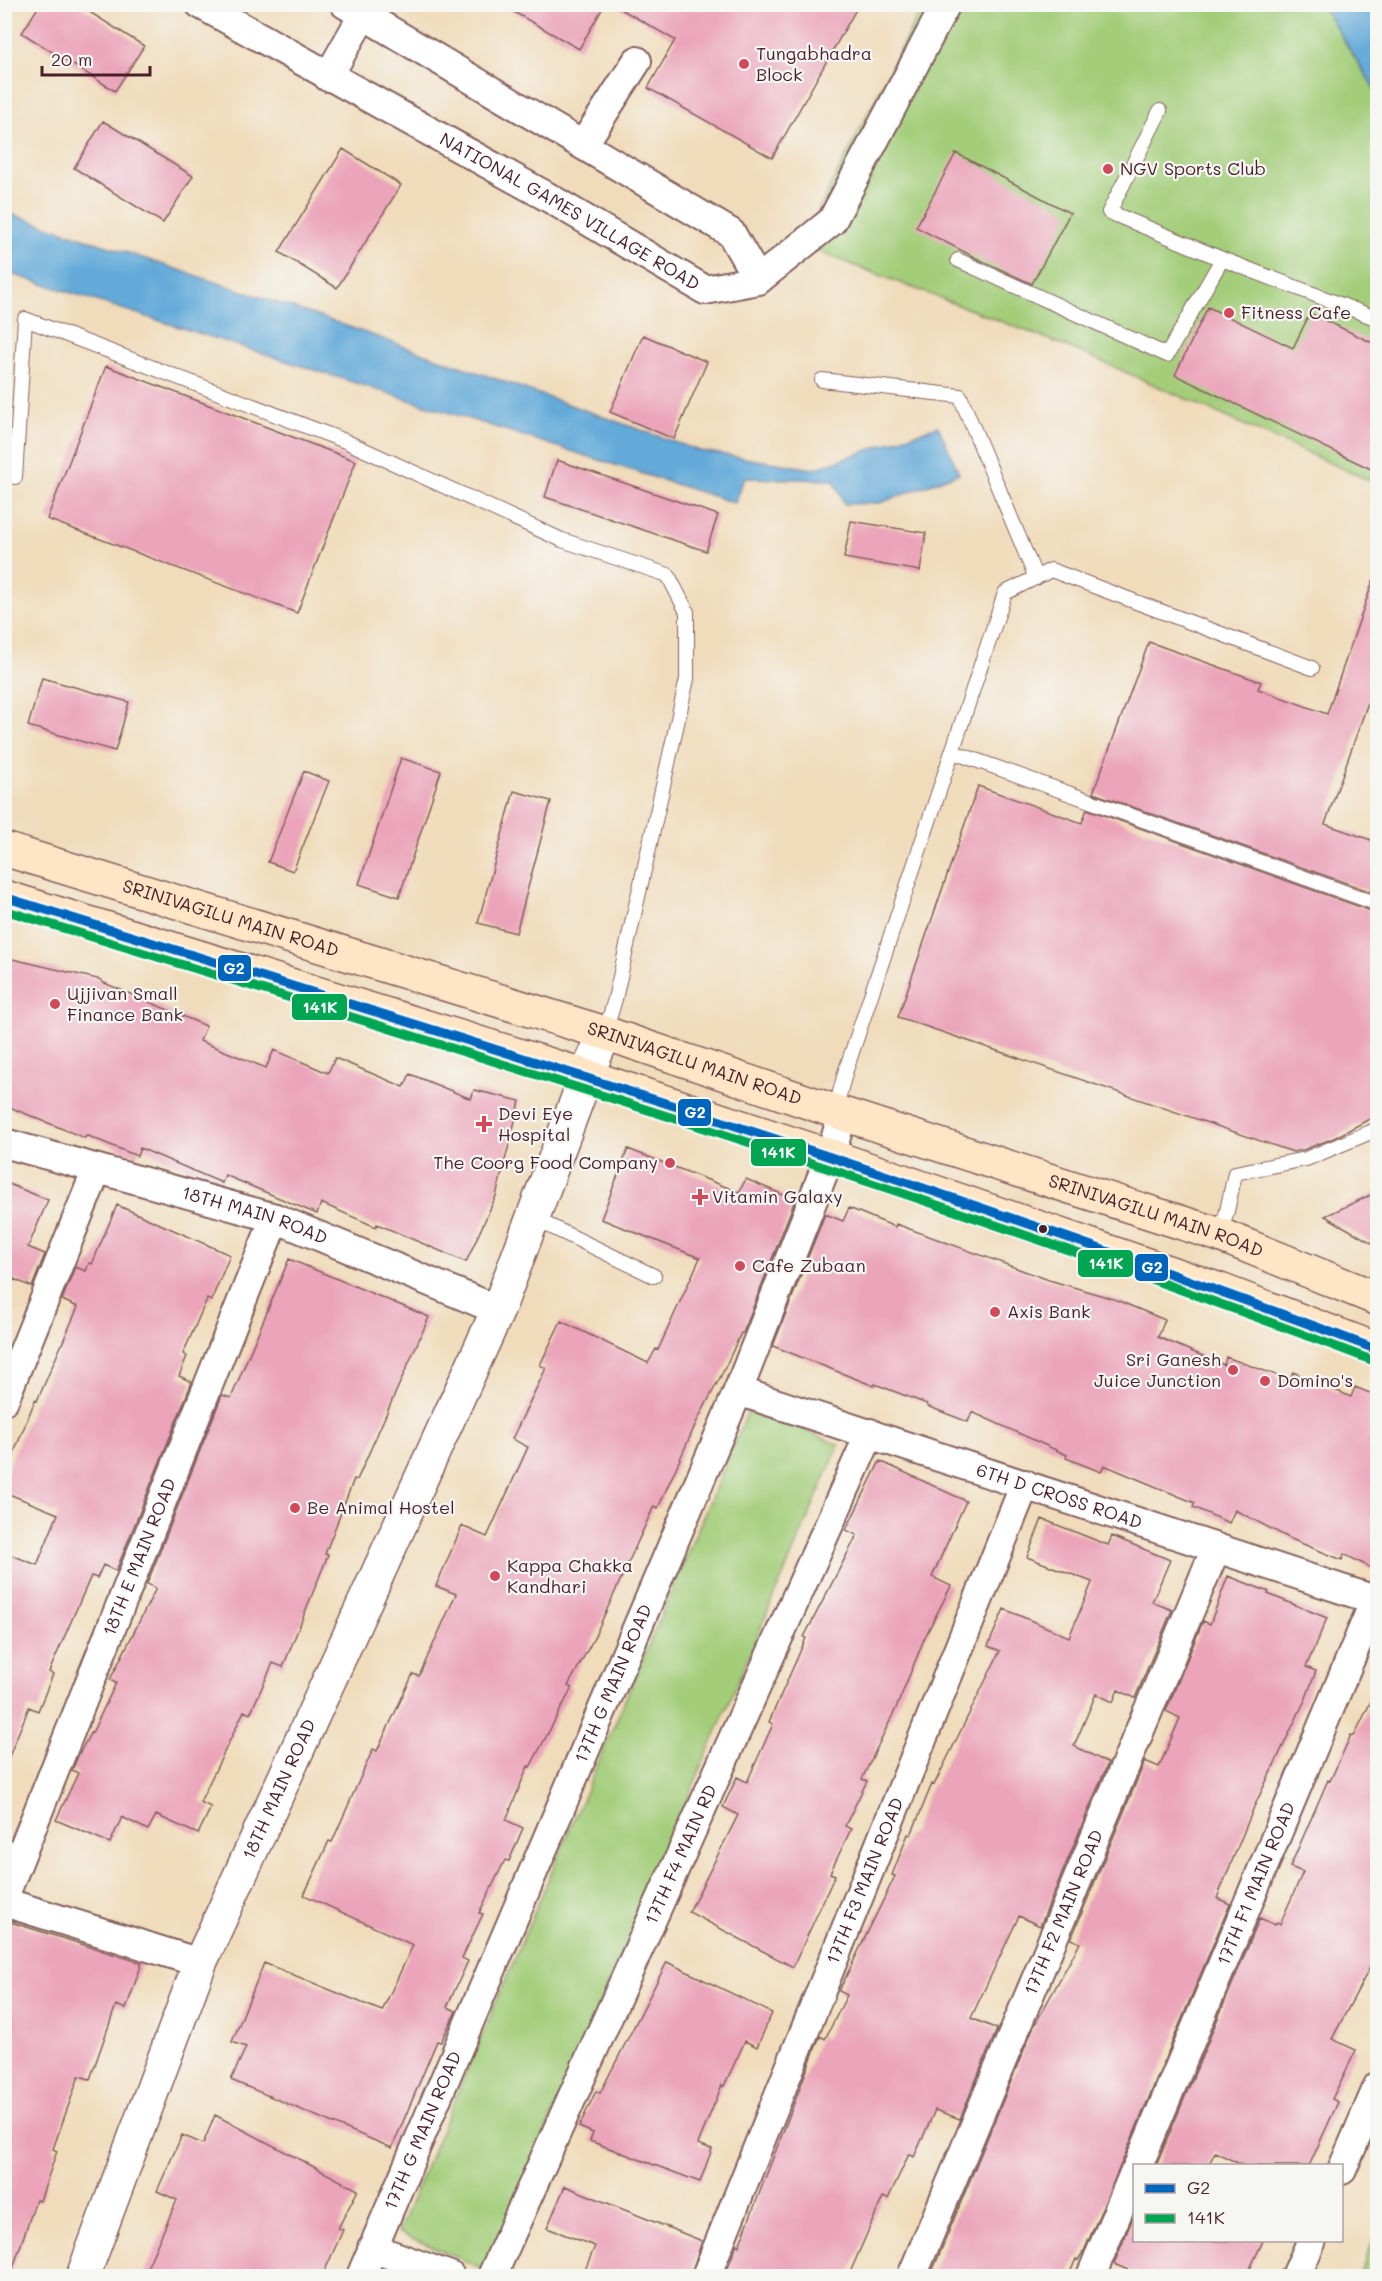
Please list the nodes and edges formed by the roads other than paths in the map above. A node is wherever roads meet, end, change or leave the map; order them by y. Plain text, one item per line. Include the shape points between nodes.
1 (200, 4) edge
2 (946, 4) edge
3 (360, 8) edge
4 (637, 61) dead end
5 (328, 77) junction
6 (1160, 111) dead end
7 (583, 145) junction
8 (1222, 259) junction
9 (958, 260) dead end
10 (758, 280) junction
11 (1377, 319) edge
12 (822, 380) dead end
13 (15, 477) dead end
14 (1036, 578) junction
15 (1312, 668) dead end
16 (953, 752) junction
17 (4, 849) edge
18 (4, 897) edge
19 (1377, 904) edge
20 (605, 1033) junction
21 (586, 1076) junction
22 (839, 1113) junction
23 (1377, 1129) edge
24 (4, 1143) edge
25 (830, 1156) junction
26 (97, 1168) junction
27 (275, 1218) junction
28 (533, 1218) junction
29 (1220, 1235) junction
30 (654, 1276) dead end
31 (1377, 1299) edge
32 (498, 1310) junction
33 (1377, 1350) edge
34 (738, 1391) junction
35 (4, 1400) edge
36 (870, 1433) junction
37 (1024, 1484) junction
38 (1216, 1548) junction
39 (1376, 1601) edge
40 (4, 1897) edge
41 (4, 1902) edge
42 (200, 1963) junction
43 (1377, 2086) edge
44 (1139, 2164) edge
45 (1343, 2165) edge
46 (1133, 2175) edge
47 (1312, 2242) edge
48 (372, 2248) junction
49 (83, 2277) edge
50 (361, 2277) edge
51 (450, 2277) edge
52 (492, 2277) edge
53 (706, 2277) edge
54 (912, 2277) edge
55 (1091, 2277) edge
56 (1296, 2277) edge

1 - 5 street, NATIONAL GAMES VILLAGE ROAD
2 - 10 street via 832,221
3 - 5 street
3 - 7 street
4 - 7 street
5 - 10 street, NATIONAL GAMES VILLAGE ROAD via 546,196 705,290
6 - 8 lane via 1109,212
7 - 10 street via 731,234
8 - 9 lane via 1167,355
8 - 11 lane
12 - 14 lane via 960,396
13 - 20 lane via 25,319 345,441 562,540 668,575 687,612 687,679
14 - 15 lane via 1051,570
14 - 16 lane via 1005,593
16 - 19 lane
16 - 22 lane via 845,1073
17 - 20 main road, SRINIVAGILU MAIN ROAD
18 - 21 main road
20 - 21 street, 18TH MAIN ROAD
20 - 22 main road, SRINIVAGILU MAIN ROAD
21 - 25 main road
21 - 28 street, 18TH MAIN ROAD
22 - 25 street, 17TH G MAIN ROAD
22 - 29 main road, SRINIVAGILU MAIN ROAD
23 - 29 lane via 1306,1159 1235,1173
24 - 26 street, 18TH MAIN ROAD
25 - 33 main road via 1220,1290
25 - 34 street, 17TH G MAIN ROAD
26 - 27 street, 18TH MAIN ROAD
26 - 35 street
27 - 32 street, 18TH MAIN ROAD
27 - 40 street, 18TH E MAIN ROAD
28 - 30 lane
28 - 32 street, 18TH MAIN ROAD
29 - 31 main road, SRINIVAGILU MAIN ROAD
32 - 42 street, 18TH MAIN ROAD
34 - 36 street, 6TH D CROSS ROAD
34 - 48 street, 17TH G MAIN ROAD
36 - 37 street, 6TH D CROSS ROAD
36 - 52 street, 17TH F4 MAIN RD
37 - 38 street, 6TH D CROSS ROAD
37 - 53 street, 17TH F3 MAIN ROAD
38 - 39 street, 6TH D CROSS ROAD
38 - 54 street, 17TH F2 MAIN ROAD
39 - 44 street, 17TH F1 MAIN ROAD
41 - 42 street
42 - 49 street, 18TH MAIN ROAD
43 - 45 street
46 - 55 street
47 - 56 street
48 - 50 street, 17TH G MAIN ROAD
48 - 51 street

